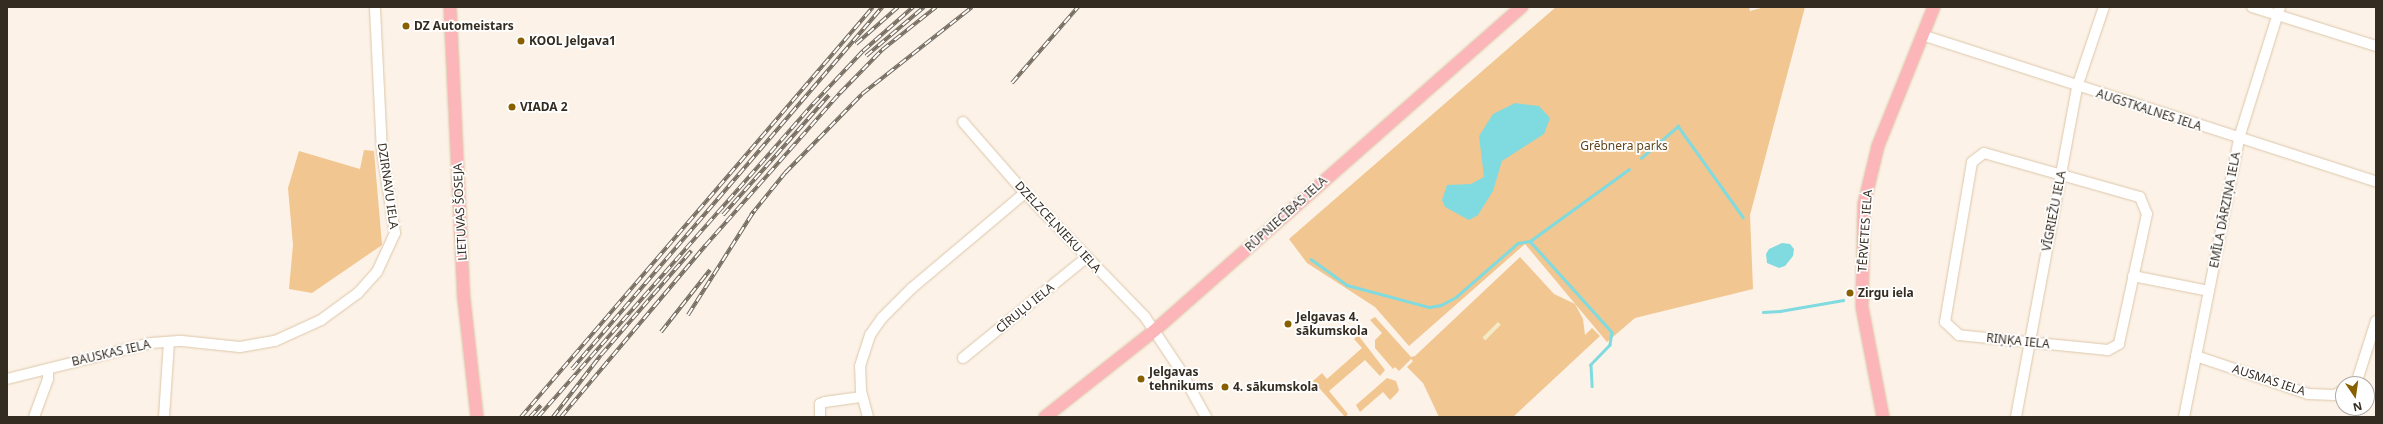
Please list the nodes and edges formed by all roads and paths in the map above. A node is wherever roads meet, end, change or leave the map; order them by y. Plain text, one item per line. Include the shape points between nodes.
1 (375, 7) edge
2 (450, 7) edge
3 (1522, 7) edge
4 (1934, 7) edge
5 (2104, 7) edge
6 (2252, 7) edge
7 (2278, 11) edge
8 (1922, 35) junction
9 (2376, 46) edge
10 (2077, 87) junction
11 (963, 122) dead end
12 (2239, 138) junction
13 (2061, 176) junction
14 (2376, 182) edge
15 (1024, 193) junction
16 (1086, 258) junction
17 (2133, 276) junction
18 (2209, 291) junction
19 (2376, 321) edge
20 (1155, 330) junction
21 (2029, 341) junction
22 (169, 342) junction
23 (240, 347) joint
24 (2196, 356) junction
25 (963, 358) dead end
26 (48, 369) junction
27 (2359, 376) edge
28 (7, 379) edge
29 (2335, 394) edge
30 (862, 397) junction
31 (820, 416) dead end
32 (34, 417) edge
33 (164, 417) edge
34 (477, 417) edge
35 (868, 417) edge
36 (1045, 417) edge
37 (1206, 417) edge
38 (1883, 417) edge
39 (2016, 417) edge
40 (2184, 417) edge

1 - 23 street, DZIRNAVU IELA via 382,152 395,233 392,243 377,272 358,293 321,320 275,341
2 - 34 main road, LIETUVAS ŠOSEJA via 465,313
3 - 20 main road, RŪPNIECĪBAS IELA
4 - 8 main road, TĒRVETES IELA
5 - 10 street, VĪGRIEŽU IELA
6 - 7 street
7 - 9 street
7 - 12 street, EMĪLA DĀRZIŅA IELA
8 - 10 street, AUGSTKALNES IELA
8 - 38 main road, TĒRVETES IELA via 1878,146 1864,204 1862,307
10 - 12 street, AUGSTKALNES IELA
10 - 13 street, VĪGRIEŽU IELA
11 - 15 street, DZELZCEĻNIEKU IELA
12 - 14 street, AUGSTKALNES IELA
12 - 18 street, EMĪLA DĀRZIŅA IELA
13 - 17 street, RIŅĶA IELA via 2140,196 2147,214
13 - 21 street, VĪGRIEŽU IELA
13 - 21 street, RIŅĶA IELA via 1984,153 1972,162 1945,322 1959,335
15 - 16 street, DZELZCEĻNIEKU IELA
15 - 30 street via 912,288 882,318 870,335 861,358 859,379
16 - 20 street, DZELZCEĻNIEKU IELA
16 - 25 street, CĪRUĻU IELA
17 - 18 street
17 - 21 street, RIŅĶA IELA via 2119,344 2108,350
18 - 24 street, EMĪLA DĀRZIŅA IELA
19 - 27 street
20 - 36 main road, RŪPNIECĪBAS IELA
20 - 37 street, DZELZCEĻNIEKU IELA
21 - 39 street, VĪGRIEŽU IELA
22 - 23 street, BAUSKAS IELA
22 - 26 street, BAUSKAS IELA via 129,346
22 - 33 street
24 - 29 street, AUSMAS IELA via 2308,394
24 - 40 street, EMĪLA DĀRZIŅA IELA
26 - 28 street, BAUSKAS IELA
26 - 32 street via 48,379
30 - 31 street via 820,404
30 - 35 street

